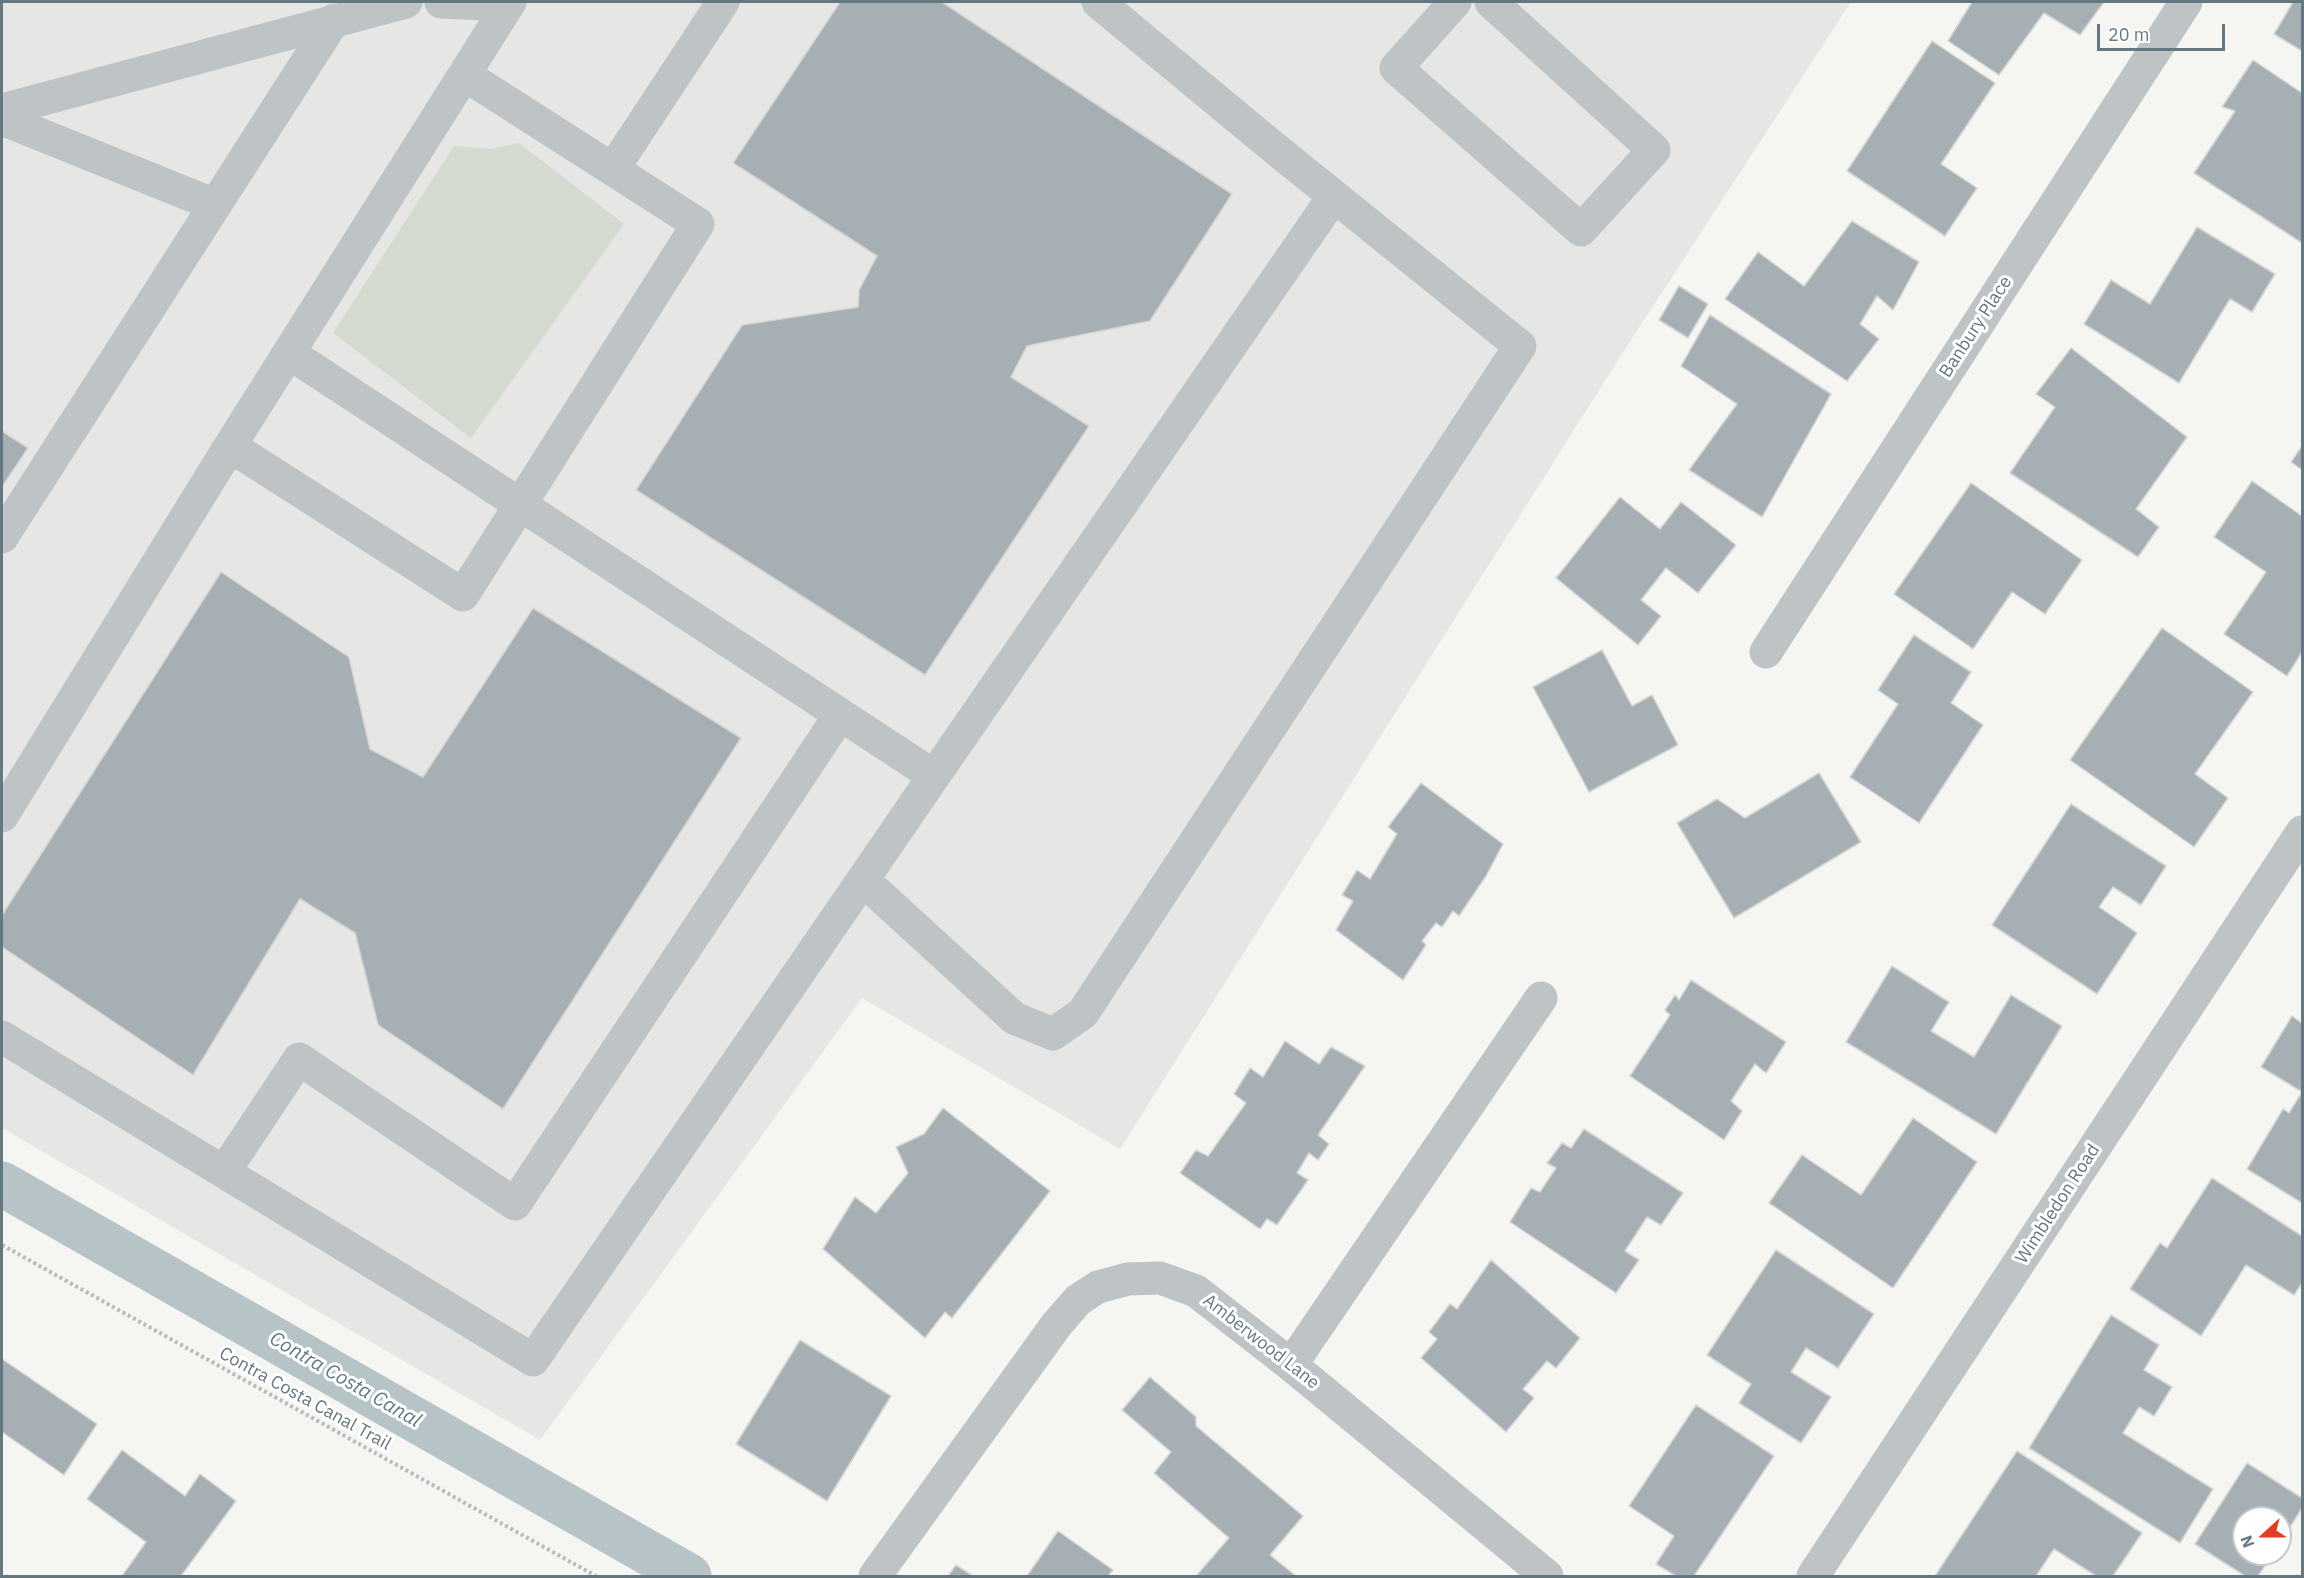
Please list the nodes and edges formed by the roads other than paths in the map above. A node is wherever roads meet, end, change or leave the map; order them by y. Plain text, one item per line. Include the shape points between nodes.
1 (406, 2) edge
2 (441, 2) edge
3 (723, 2) edge
4 (1098, 2) edge
5 (1455, 2) edge
6 (1491, 2) edge
7 (2186, 2) edge
8 (509, 3) edge
9 (334, 20) junction
10 (465, 75) junction
11 (2, 110) edge
12 (2, 119) edge
13 (613, 170) junction
14 (1334, 196) junction
15 (215, 205) junction
16 (289, 353) junction
17 (230, 446) junction
18 (520, 506) junction
19 (2, 537) edge
20 (1766, 652) dead end
21 (840, 715) junction
22 (934, 776) junction
23 (2, 816) edge
24 (2302, 832) edge
25 (863, 880) junction
26 (1541, 998) dead end
27 (2, 1037) edge
28 (224, 1172) junction
29 (1292, 1365) junction
30 (875, 1576) edge
31 (1547, 1576) edge
32 (1813, 1576) edge

1 - 9 street
2 - 8 street
3 - 13 street
4 - 14 street
5 - 6 street via 1396,68 1581,230 1654,150
7 - 20 street, Banbury Place
8 - 10 street
9 - 11 street
9 - 15 street
10 - 13 street
10 - 16 street
12 - 15 street
13 - 18 street via 698,224
14 - 22 street
14 - 25 street via 1520,346 1083,1013 1053,1034 1014,1018
15 - 19 street
16 - 17 street
16 - 18 street
17 - 18 street via 463,595
17 - 23 street
18 - 21 street
21 - 22 street
21 - 28 street via 515,1204 299,1059
22 - 25 street
24 - 32 street, Wimbledon Road
25 - 28 street via 533,1360
26 - 29 street
27 - 28 street
29 - 30 street, Amberwood Lane via 1196,1291 1160,1278 1128,1279 1098,1287 1078,1300 1057,1324
29 - 31 street, Amberwood Lane

